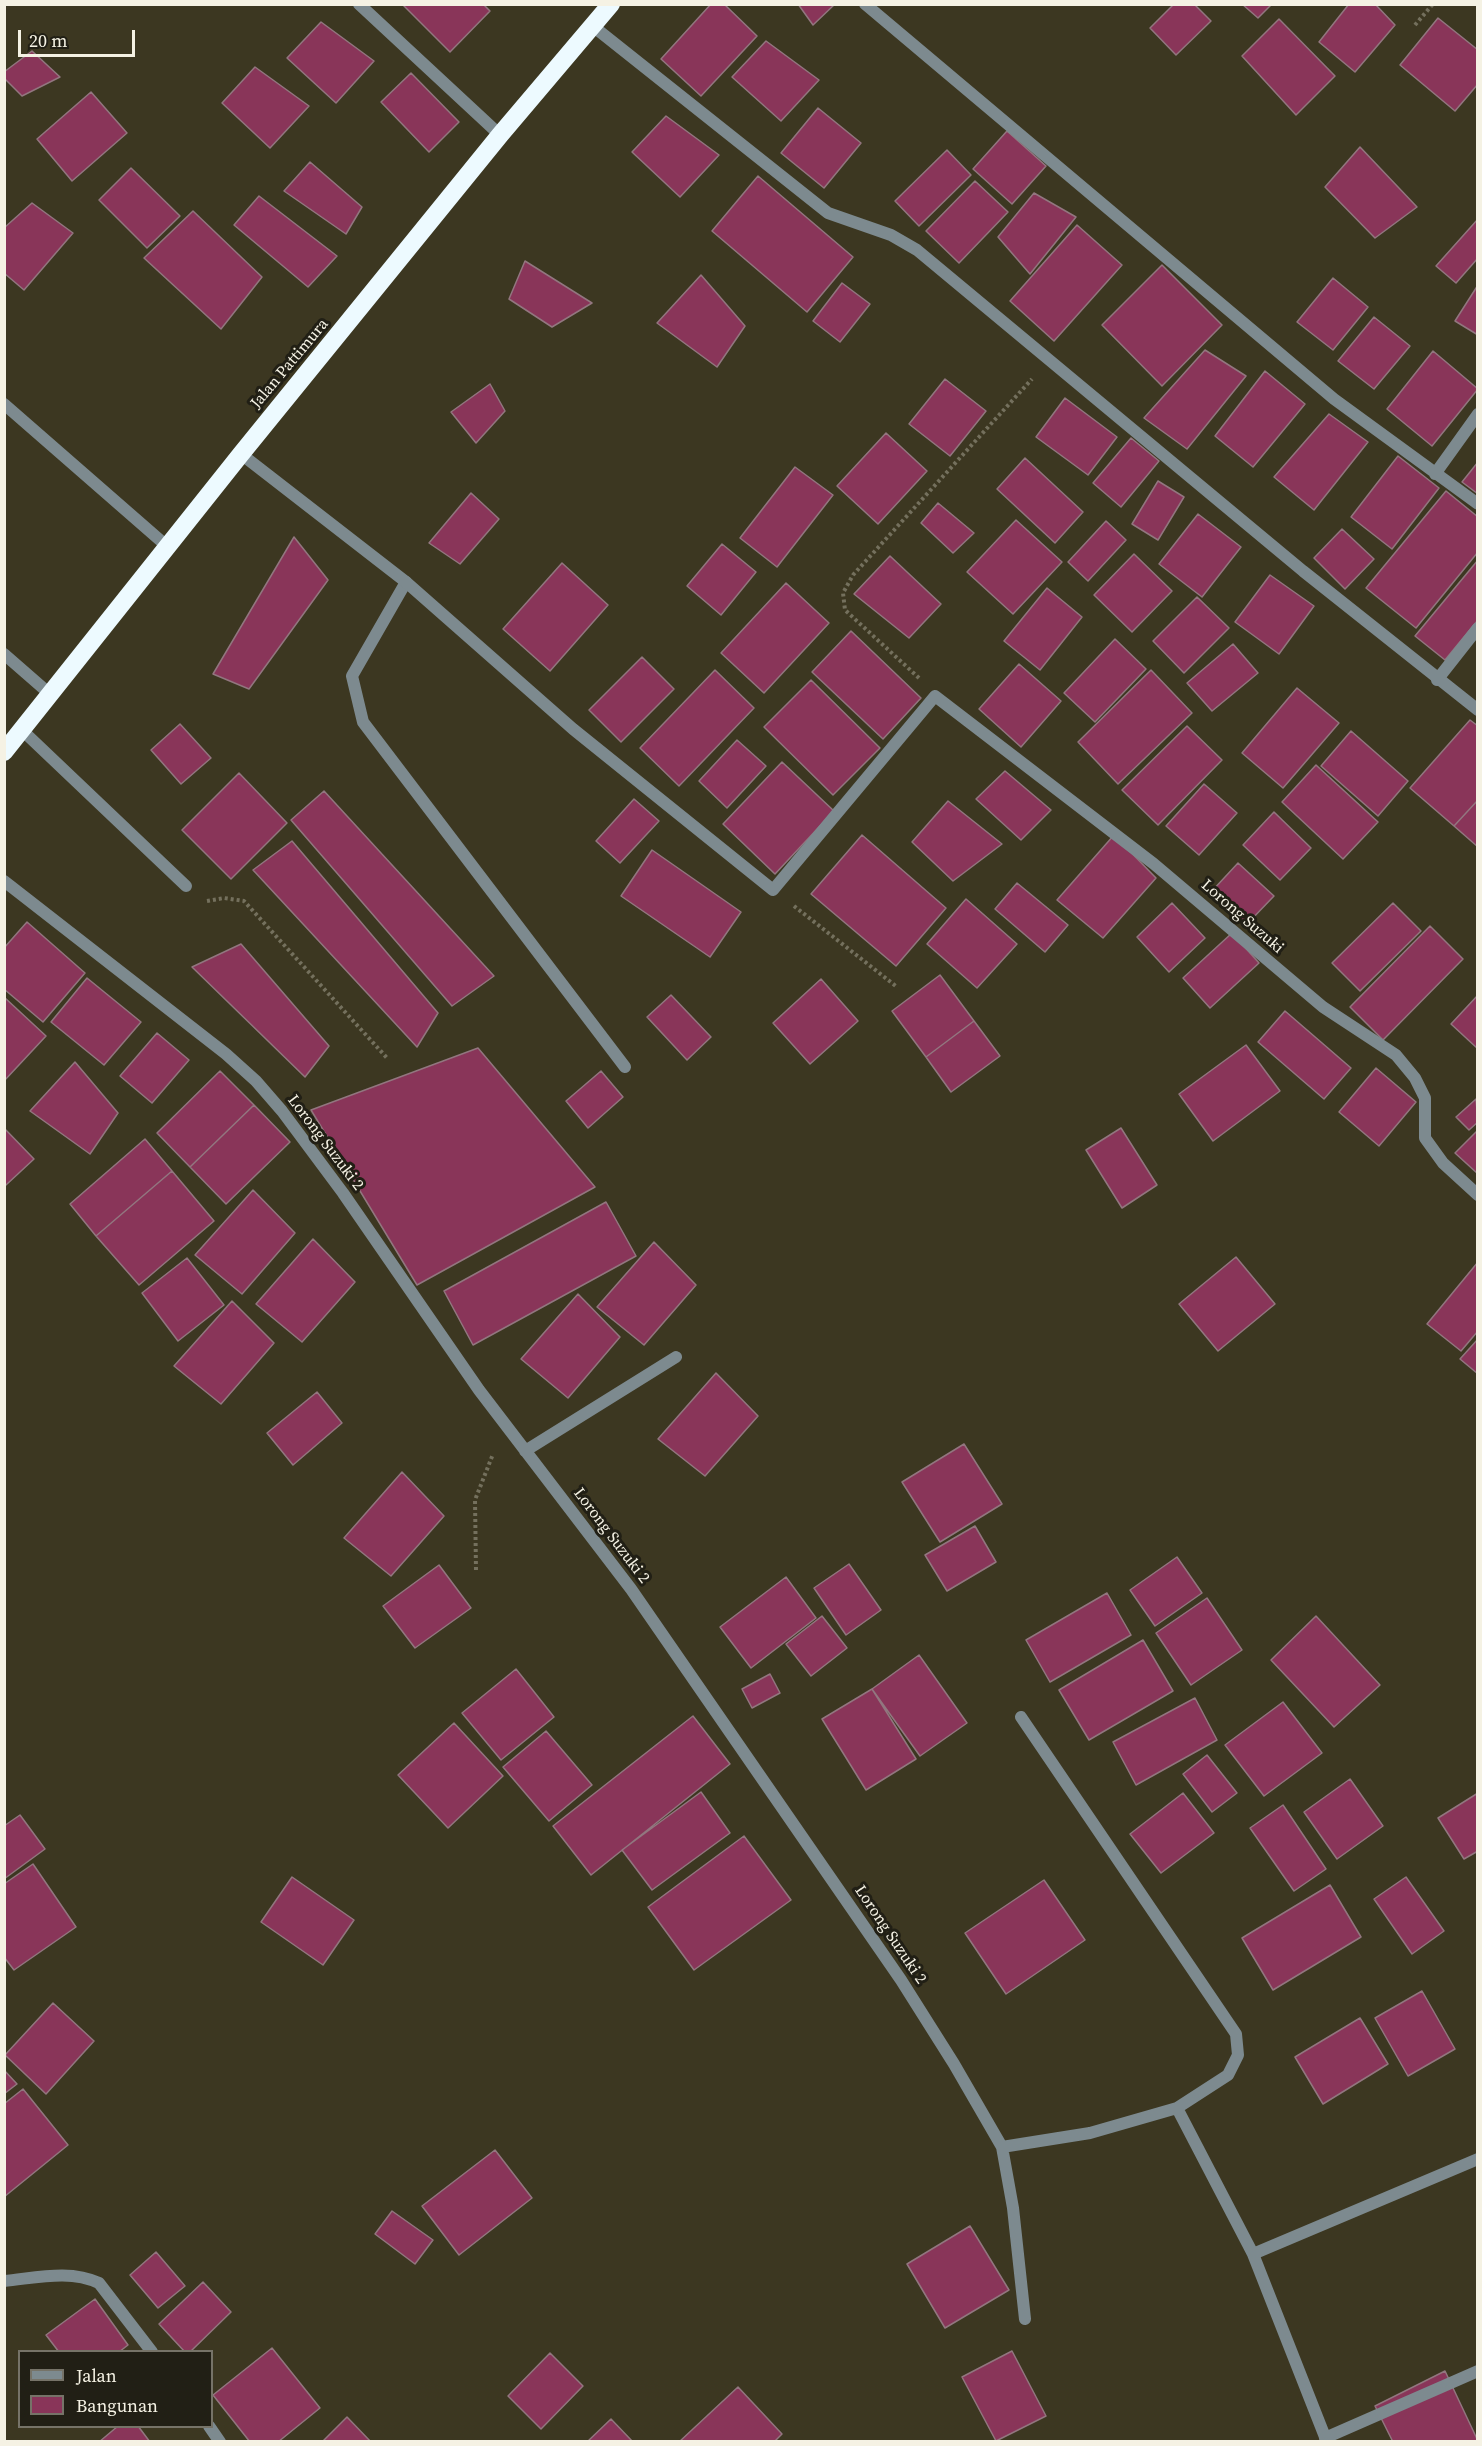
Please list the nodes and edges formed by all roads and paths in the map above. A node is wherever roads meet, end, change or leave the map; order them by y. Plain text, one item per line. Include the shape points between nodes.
1 (359, 4) edge
2 (611, 4) edge
3 (865, 4) edge
4 (1433, 4) edge
5 (1415, 25) dead end
6 (594, 27) junction
7 (500, 135) junction
8 (1049, 361) junction
9 (4, 404) edge
10 (1478, 414) edge
11 (240, 454) junction
12 (1435, 474) junction
13 (1478, 504) edge
14 (168, 548) junction
15 (406, 582) junction
16 (1478, 628) edge
17 (4, 654) edge
18 (1437, 680) junction
19 (51, 695) junction
20 (935, 696) junction
21 (1478, 710) edge
22 (23, 731) junction
23 (4, 752) edge
24 (4, 881) edge
25 (186, 886) joint
26 (773, 890) junction
27 (897, 987) dead end
28 (387, 1058) dead end
29 (625, 1067) dead end
30 (1478, 1195) edge
31 (676, 1357) dead end
32 (506, 1423) junction
33 (525, 1451) junction
34 (476, 1570) dead end
35 (1021, 1717) dead end
36 (1177, 2109) junction
37 (1002, 2147) junction
38 (1478, 2159) edge
39 (1253, 2254) junction
40 (4, 2281) edge
41 (1025, 2319) dead end
42 (150, 2350) edge
43 (1478, 2371) edge
44 (210, 2428) edge
45 (1326, 2440) edge
46 (220, 2442) edge

1 - 7 street
2 - 6 highway, Jalan Pattimura
3 - 12 street via 1226,311
4 - 5 path
6 - 7 highway, Jalan Pattimura
6 - 8 street via 828,213 891,235 917,250
7 - 11 highway, Jalan Pattimura
8 - 18 street
8 - 20 path via 902,519 853,575 843,593 846,610 903,660
9 - 14 street
10 - 12 street
11 - 14 highway, Jalan Pattimura
11 - 15 street
12 - 13 street
14 - 19 highway, Jalan Pattimura
15 - 26 street via 573,729
15 - 29 street via 352,675 363,722
16 - 18 street
17 - 19 street
18 - 21 street
19 - 22 highway, Jalan Pattimura
20 - 26 street
20 - 30 street, Lorong Suzuki via 1146,857 1323,1007 1396,1055 1425,1098 1425,1138 1443,1163
22 - 23 highway, Jalan Pattimura
22 - 25 street
24 - 32 street, Lorong Suzuki 2 via 256,1081 343,1192 425,1314
25 - 28 path via 195,898 206,901 244,901
26 - 27 path
31 - 33 street
32 - 33 street, Lorong Suzuki 2
32 - 34 path via 475,1500
33 - 37 street, Lorong Suzuki 2 via 714,1706 901,1980
35 - 36 street via 1236,2034 1238,2055 1228,2075
36 - 37 street via 1090,2133
36 - 39 street
37 - 41 street, Lorong Suzuki 2
38 - 39 street
39 - 45 street
40 - 42 street via 54,2275 87,2277 99,2283
43 - 45 street
44 - 46 street

